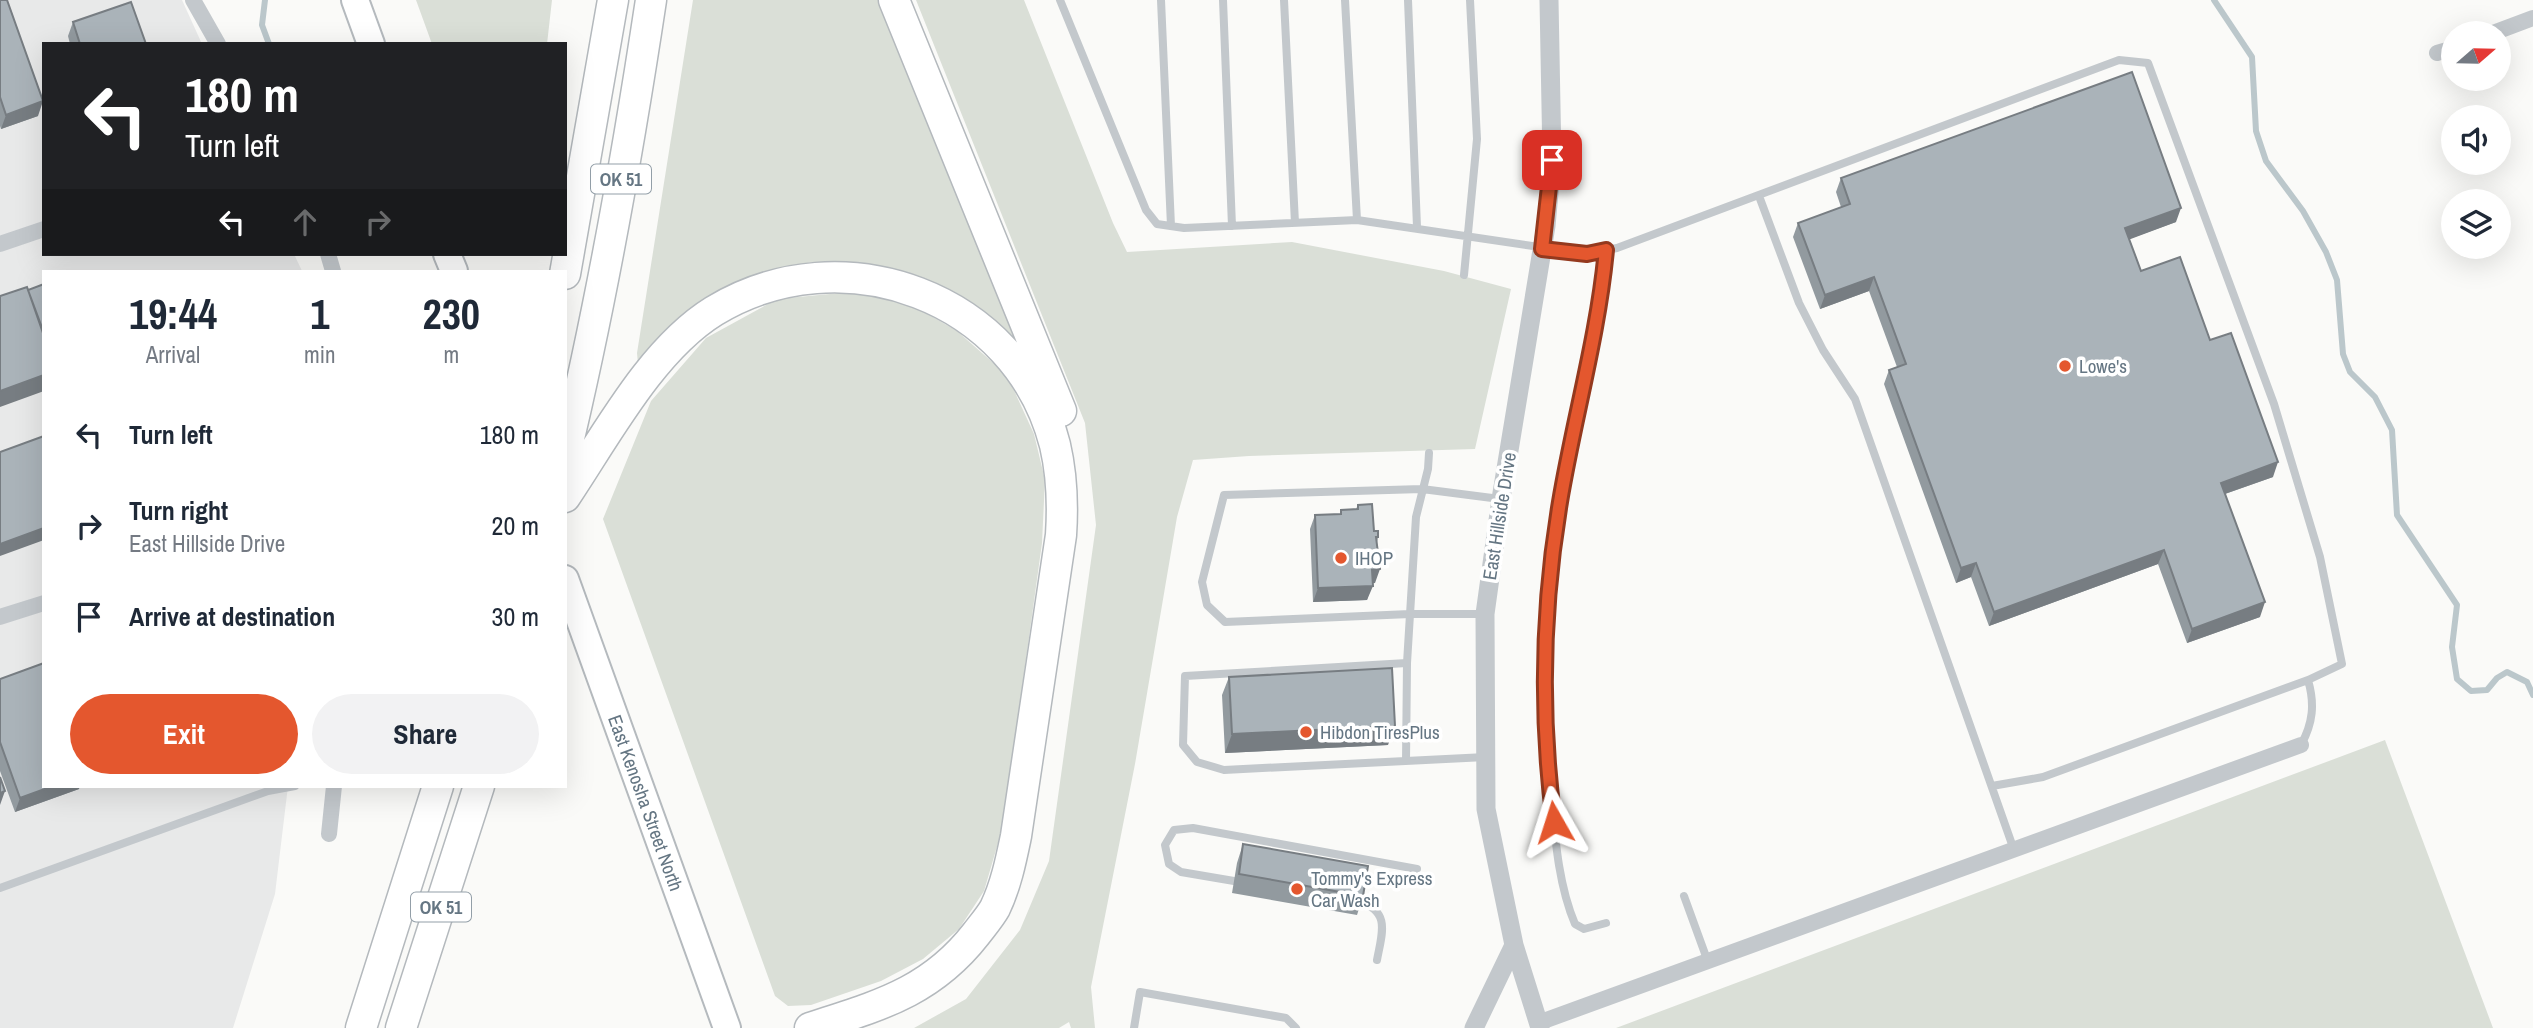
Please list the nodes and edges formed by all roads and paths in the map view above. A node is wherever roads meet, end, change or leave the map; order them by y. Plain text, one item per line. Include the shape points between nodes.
1 (193, 0) edge
2 (355, 0) edge
3 (613, 0) edge
4 (651, 0) edge
5 (894, 0) edge
6 (1060, 0) edge
7 (1161, 0) edge
8 (1223, 0) edge
9 (1284, 0) edge
10 (1345, 0) edge
11 (1408, 0) edge
12 (1470, 0) edge
13 (1549, 0) edge
14 (2533, 18) edge
15 (2511, 26) edge
16 (217, 42) edge
17 (370, 42) edge
18 (2441, 52) edge
19 (2437, 53) dead end
20 (1759, 196) junction
21 (1357, 220) junction
22 (1295, 223) junction
23 (1171, 226) junction
24 (1232, 226) junction
25 (1417, 227) junction
26 (42, 230) edge
27 (1468, 236) junction
28 (0, 244) edge
29 (1542, 249) junction
30 (1606, 250) junction
31 (566, 270) edge
32 (1464, 275) dead end
33 (567, 446) edge
34 (1429, 453) dead end
35 (1422, 489) junction
36 (567, 494) edge
37 (1501, 499) junction
38 (567, 585) edge
39 (42, 604) edge
40 (1410, 614) junction
41 (1485, 614) junction
42 (0, 617) edge
43 (1407, 663) junction
44 (2308, 680) junction
45 (2301, 745) joint
46 (1486, 757) junction
47 (1406, 761) junction
48 (1992, 786) junction
49 (284, 788) edge
50 (334, 788) edge
51 (437, 788) edge
52 (478, 788) edge
53 (329, 834) dead end
54 (2015, 851) junction
55 (1417, 869) dead end
56 (1234, 881) dead end
57 (0, 888) edge
58 (1684, 896) dead end
59 (1359, 902) edge
60 (1606, 923) dead end
61 (1514, 945) junction
62 (1377, 960) dead end
63 (1708, 962) junction
64 (1534, 1026) edge
65 (361, 1028) edge
66 (401, 1028) edge
67 (727, 1028) edge
68 (810, 1028) edge
69 (862, 1028) edge
70 (1134, 1028) edge
71 (1296, 1028) edge
72 (1474, 1028) edge

1 - 16 street
2 - 17 main road
3 - 31 highway, OK 51
4 - 33 highway, OK 51 via 621,182
5 - 69 highway via 1071,439 1078,476 1077,513 1032,850 1011,914 960,978 917,1005
6 - 23 lane via 1146,210 1157,224
7 - 23 lane
8 - 24 lane
9 - 22 lane
10 - 21 lane
11 - 25 lane
12 - 27 lane via 1477,139
13 - 29 street, East Hillside Drive via 1552,160
14 - 15 street
18 - 19 street
20 - 30 lane
20 - 44 lane via 2119,60 2148,63 2274,404 2320,557 2342,664
20 - 48 lane via 1799,303 1855,399
21 - 22 lane
21 - 25 lane
22 - 24 lane
23 - 24 lane
25 - 27 lane
26 - 28 street
27 - 29 lane
27 - 32 lane
29 - 30 lane via 1587,254
29 - 37 street, East Hillside Drive
30 - 60 lane via 1597,325 1560,503 1547,596 1544,679 1545,739 1564,890 1575,924 1584,929
34 - 35 lane
35 - 37 lane
35 - 40 lane
35 - 40 lane via 1224,495 1202,582 1207,605 1226,622
36 - 68 highway via 646,376 690,327 743,297 813,277 891,283 943,303 1003,351 1045,417 1060,471 1061,535 1010,869 994,910 954,960 933,978 883,1004
37 - 41 street, East Hillside Drive
38 - 67 main road, East Kenosha Street North
39 - 42 street
40 - 41 lane
40 - 43 lane
41 - 46 street, East Hillside Drive
43 - 47 lane
43 - 47 lane via 1185,676 1183,745 1197,762 1224,769
44 - 45 lane via 2314,706
44 - 48 lane via 2043,777
45 - 54 street
46 - 47 lane
46 - 61 street, East Hillside Drive via 1486,809
48 - 54 lane
49 - 57 lane
50 - 53 street
51 - 65 highway, OK 51
52 - 66 highway, OK 51
54 - 63 street
55 - 56 lane via 1193,828 1174,830 1164,845 1169,864 1181,872
58 - 63 lane
59 - 62 lane via 1373,906 1381,918
61 - 64 street, East Hillside Drive
61 - 72 street
63 - 64 street
70 - 71 lane via 1140,992 1286,1018

